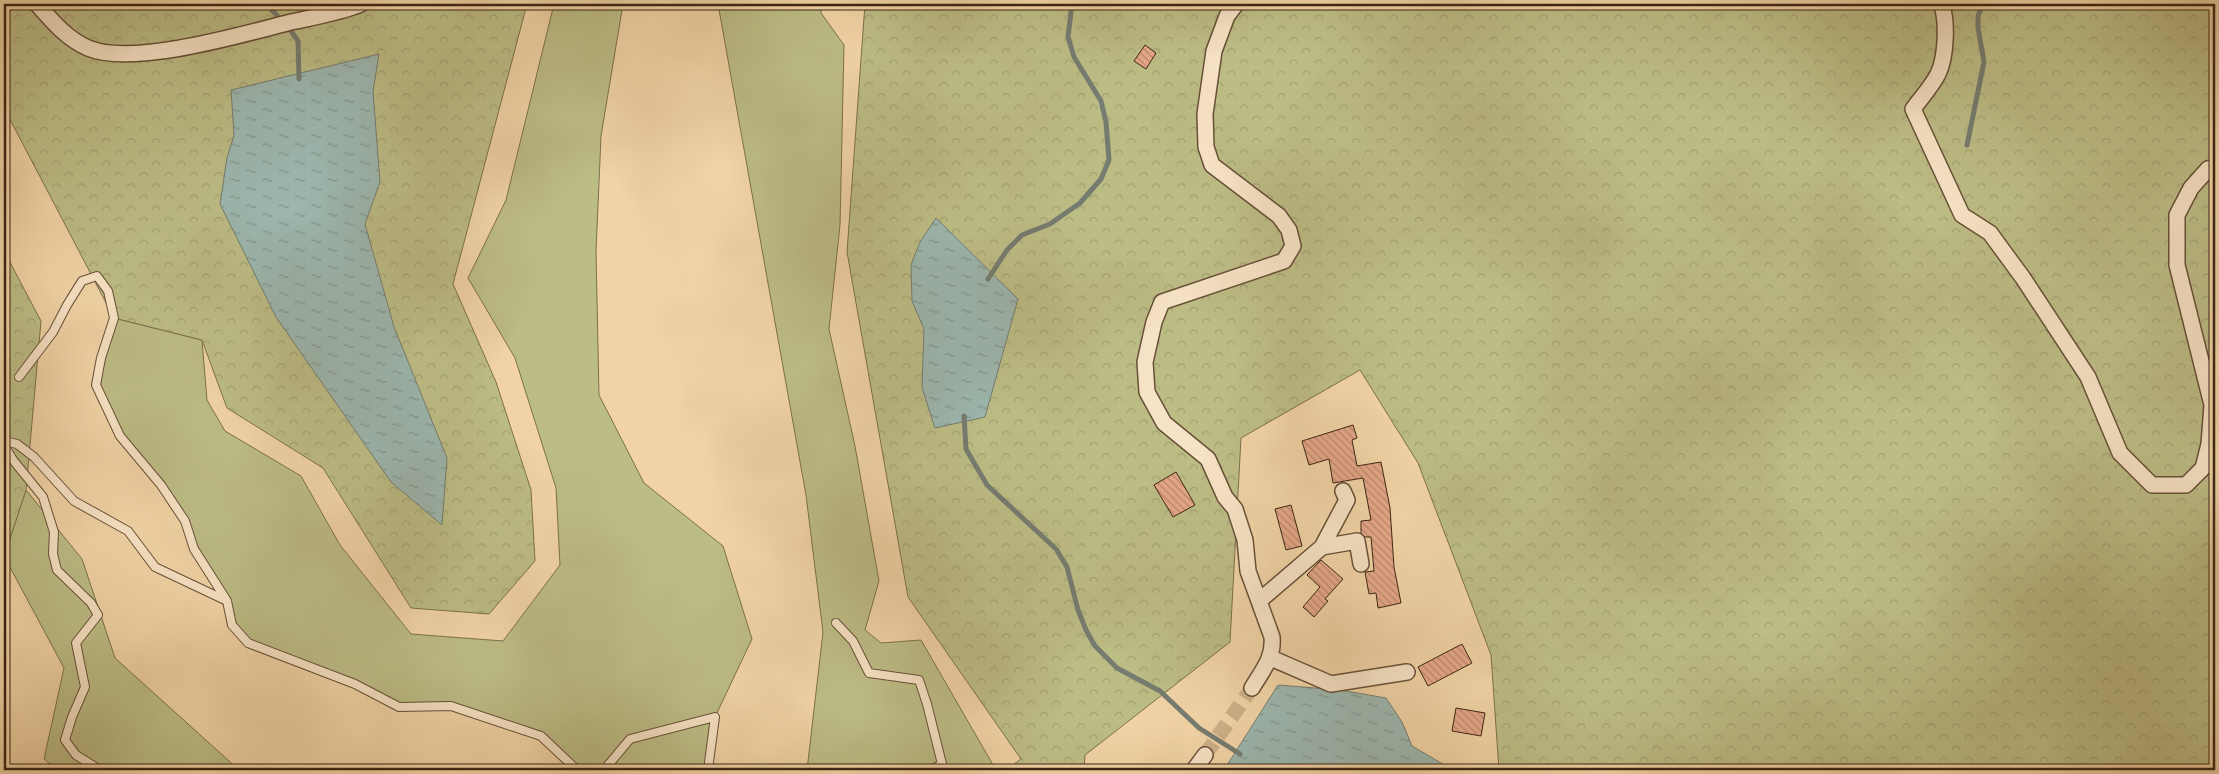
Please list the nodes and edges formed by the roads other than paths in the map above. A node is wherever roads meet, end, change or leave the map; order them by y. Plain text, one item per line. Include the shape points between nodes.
1 (37, 4) edge
2 (361, 4) edge
3 (1236, 4) edge
4 (1941, 4) edge
5 (2215, 167) edge
6 (19, 377) dead end
7 (4, 443) edge
8 (1344, 491) dead end
9 (1322, 547) junction
10 (1361, 564) dead end
11 (227, 601) junction
12 (1259, 601) junction
13 (836, 623) dead end
14 (1271, 658) junction
15 (1407, 672) dead end
16 (1252, 688) tunnel mouth
17 (1205, 755) tunnel mouth
18 (100, 770) edge
19 (577, 770) edge
20 (604, 770) edge
21 (708, 770) edge
22 (931, 770) edge
23 (1194, 770) edge

1 - 2 street via 70,39 90,49 119,54 168,50 222,39
3 - 12 street via 1227,16 1214,51 1205,114 1206,147 1212,165 1279,216 1289,230 1293,246 1284,261 1162,302 1145,362 1147,392 1164,424 1208,459 1225,497 1235,509 1245,540 1248,571
4 - 5 street via 1946,44 1939,74 1913,109 1962,215 1990,234 2023,278 2088,378 2120,453 2152,485 2186,485 2203,468 2209,444 2212,405 2177,265 2177,215 2191,188 2208,169
6 - 11 lane via 53,332 82,281 97,276 108,291 114,318 96,385 120,436 161,485 185,521 194,549
7 - 11 lane via 17,444 34,457 74,502 128,531 155,567
7 - 18 lane via 13,460 43,497 54,532 53,554 57,570 91,603 98,615 76,643 85,687 65,740 76,755
8 - 9 street via 1347,500
9 - 10 street via 1356,541
9 - 12 street
11 - 19 lane via 232,625 248,643 355,684 399,707 451,706 541,736
12 - 14 street via 1272,637
13 - 22 lane via 854,641 869,673 918,680 942,764
14 - 15 street via 1331,684
14 - 16 street
17 - 23 street
20 - 21 lane via 630,739 715,717

